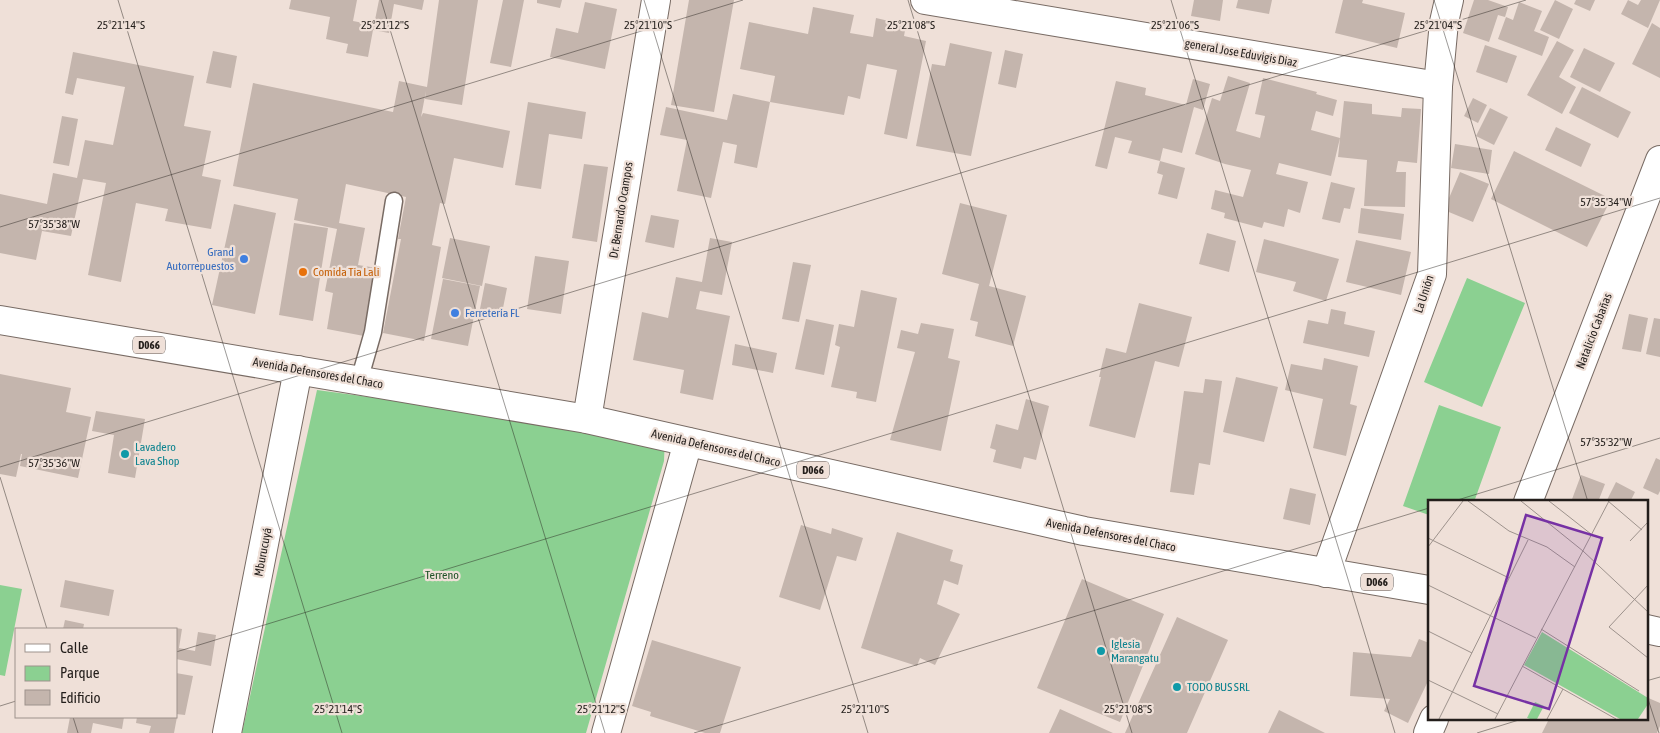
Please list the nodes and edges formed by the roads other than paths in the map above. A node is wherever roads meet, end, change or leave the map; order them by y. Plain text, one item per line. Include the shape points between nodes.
1 (656, 0) edge
2 (925, 0) edge
3 (1449, 0) edge
4 (1055, 11) edge
5 (1438, 86) junction
6 (1660, 160) edge
7 (394, 201) dead end
8 (0, 320) edge
9 (298, 370) junction
10 (360, 380) junction
11 (587, 419) junction
12 (688, 442) junction
13 (1529, 500) edge
14 (1326, 573) junction
15 (1428, 590) edge
16 (1434, 720) edge
17 (226, 733) edge
18 (606, 733) edge
19 (1428, 733) edge

1 - 11 street, Dr. Bernardo Ocampos
2 - 4 street, general Jose Eduvigis Diaz
3 - 5 street, La Unión
4 - 5 street, general Jose Eduvigis Diaz
5 - 14 street, La Unión via 1432,274
6 - 13 street, Natalicio Cabañas
7 - 10 lane via 373,332
8 - 9 street, Avenida Defensores del Chaco / D066
9 - 10 street, Avenida Defensores del Chaco / D066
9 - 17 street, Mburucuyá
10 - 11 street, Avenida Defensores del Chaco / D066
11 - 12 street, Avenida Defensores del Chaco / D066
12 - 14 street, Avenida Defensores del Chaco / D066 via 1084,531
12 - 18 street
14 - 15 street, Avenida Defensores del Chaco / D066
16 - 19 street

